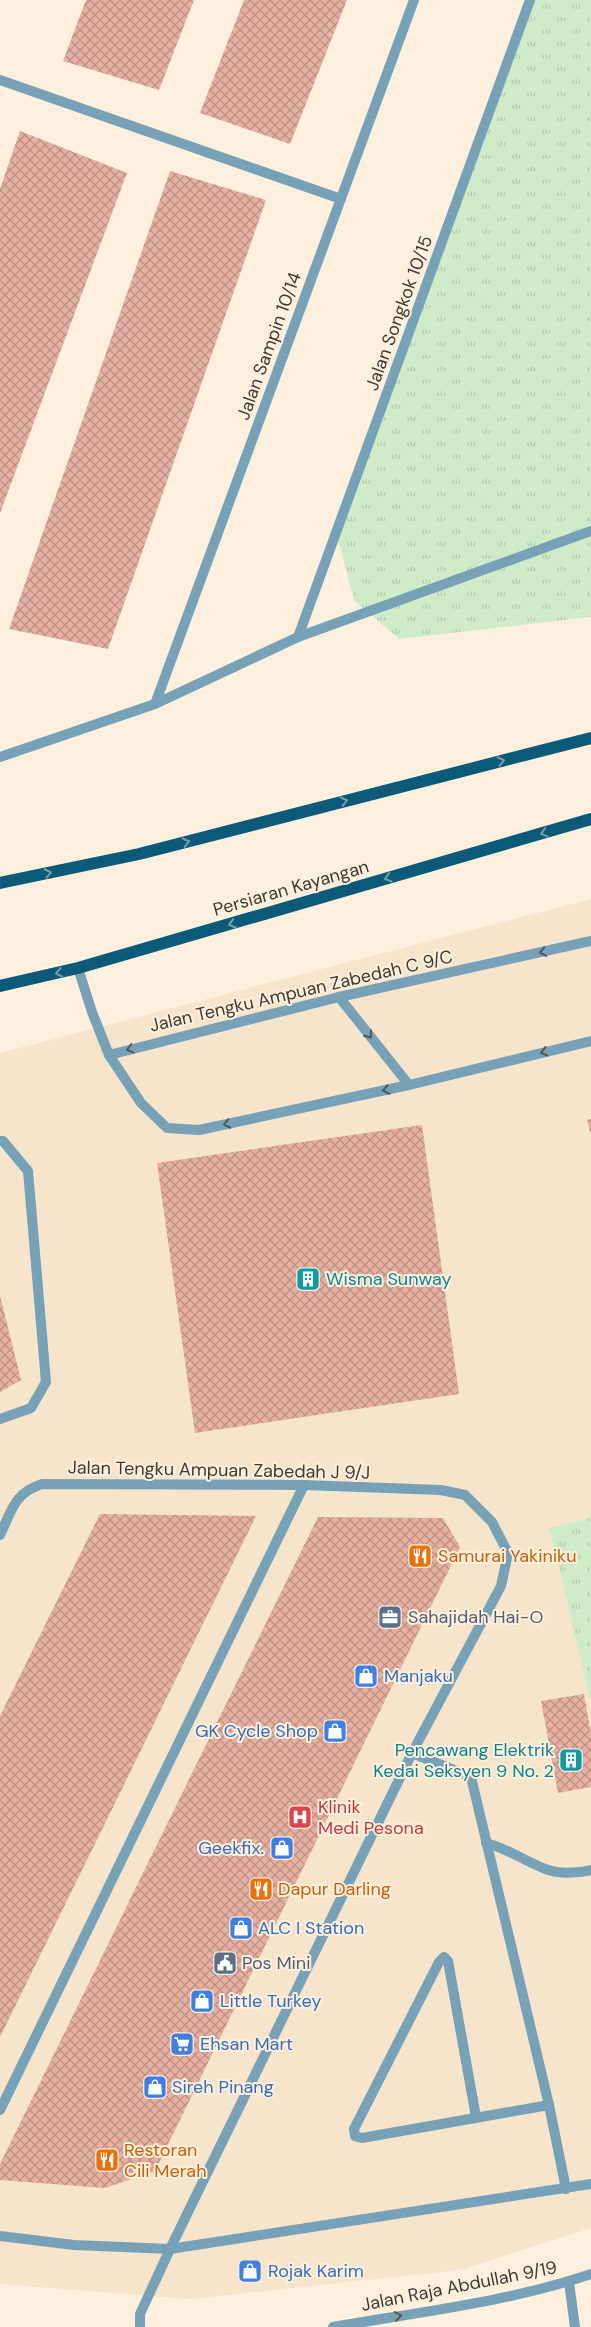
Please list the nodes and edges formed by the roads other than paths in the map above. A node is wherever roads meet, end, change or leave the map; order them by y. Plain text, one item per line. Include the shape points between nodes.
1 (414, 0) edge
2 (530, 0) edge
3 (0, 80) edge
4 (341, 198) junction
5 (591, 531) edge
6 (298, 637) junction
7 (155, 704) junction
8 (591, 738) edge
9 (0, 756) edge
10 (591, 820) edge
11 (0, 884) edge
12 (591, 941) edge
13 (78, 968) junction
14 (0, 986) edge
15 (339, 997) junction
16 (591, 1041) edge
17 (109, 1054) junction
18 (409, 1085) junction
19 (0, 1141) edge
20 (0, 1419) edge
21 (304, 1485) junction
22 (0, 1535) edge
23 (412, 1753) junction
24 (486, 1842) junction
25 (591, 1870) edge
26 (549, 2105) junction
27 (0, 2110) edge
28 (476, 2117) junction
29 (591, 2184) edge
30 (566, 2189) junction
31 (0, 2236) edge
32 (170, 2250) junction
33 (591, 2274) edge
34 (569, 2282) junction
35 (140, 2327) edge
36 (333, 2327) edge
37 (575, 2327) edge

1 - 4 street, Jalan Sampin 10/14
2 - 6 street, Jalan Songkok 10/15
3 - 4 street
4 - 7 street, Jalan Sampin 10/14
5 - 6 street
6 - 7 street
7 - 9 street
11 -> 8 main road via 139,854
10 -> 13 main road, Persiaran Kayangan
12 -> 15 street, Jalan Tengku Ampuan Zabedah C 9/C
13 -> 14 main road, Persiaran Kayangan
13 - 17 street
15 -> 17 street, Jalan Tengku Ampuan Zabedah C 9/C
15 -> 18 street
16 -> 18 street
18 -> 17 street via 199,1130 167,1128 141,1103
19 - 20 street via 28,1172 46,1382 31,1408
21 - 22 street, Jalan Tengku Ampuan Zabedah J 9/J via 42,1484 28,1489 19,1497
21 - 23 street, Jalan Tengku Ampuan Zabedah J 9/J via 441,1490 465,1496 492,1522 508,1552 501,1586
21 - 27 street
23 - 24 street via 471,1777
23 - 32 street
24 - 25 street via 549,1870 577,1873
24 - 26 street
26 - 28 street
26 - 30 street
28 - 28 street via 362,2138 355,2136 354,2129 444,1957 448,1961
29 - 30 street
30 - 32 street
31 - 32 street via 74,2245
32 - 35 street via 140,2314
33 - 34 street, Jalan Raja Abdullah 9/19
36 -> 34 street, Jalan Raja Abdullah 9/19
34 - 37 street

